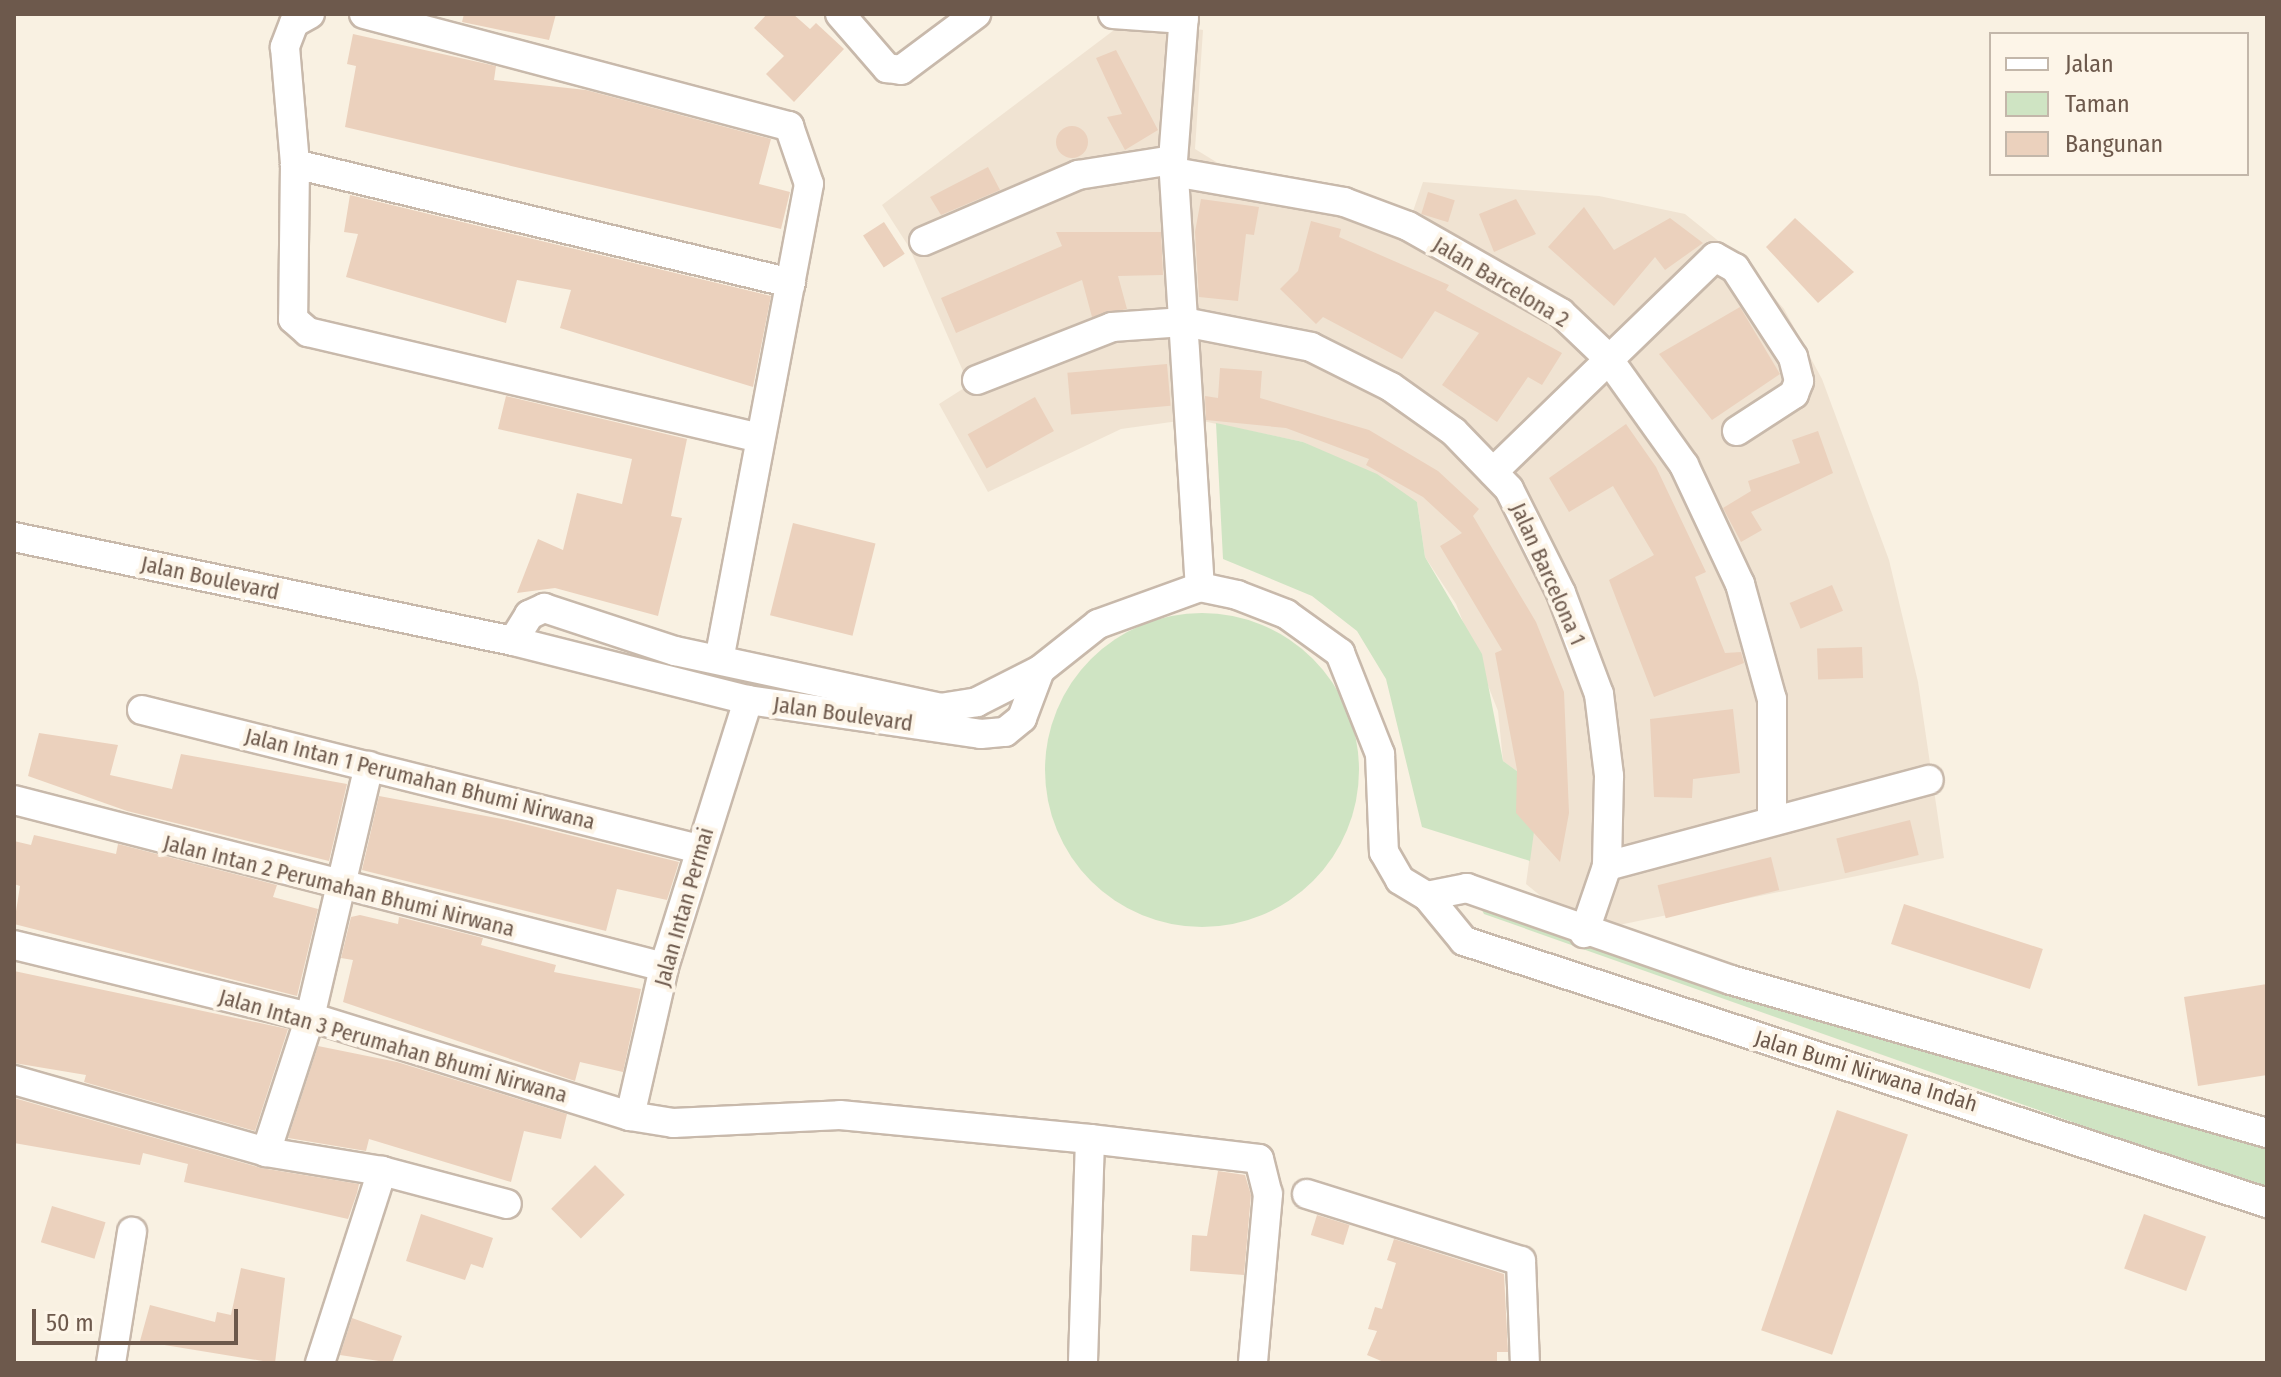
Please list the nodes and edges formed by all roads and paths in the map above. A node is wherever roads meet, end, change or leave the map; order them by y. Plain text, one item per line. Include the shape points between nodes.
1 (310, 14) edge
2 (364, 14) edge
3 (840, 14) edge
4 (976, 14) edge
5 (1113, 14) edge
6 (1184, 16) edge
7 (295, 164) junction
8 (1173, 166) junction
9 (924, 241) dead end
10 (791, 283) junction
11 (1184, 322) junction
12 (1607, 357) junction
13 (977, 380) dead end
14 (1737, 431) dead end
15 (759, 438) junction
16 (1493, 472) junction
17 (14, 537) edge
18 (1200, 587) junction
19 (513, 641) junction
20 (719, 659) junction
21 (1040, 670) junction
22 (748, 700) junction
23 (142, 710) dead end
24 (369, 766) junction
25 (1929, 780) dead end
26 (14, 800) edge
27 (1772, 821) junction
28 (699, 849) junction
29 (1607, 866) junction
30 (340, 890) junction
31 (1427, 896) junction
32 (1584, 933) junction
33 (14, 945) edge
34 (664, 967) junction
35 (310, 1017) junction
36 (14, 1080) edge
37 (630, 1116) junction
38 (2267, 1133) edge
39 (1090, 1139) junction
40 (266, 1152) junction
41 (382, 1171) junction
42 (1307, 1194) dead end
43 (2267, 1203) edge
44 (507, 1204) dead end
45 (132, 1232) dead end
46 (111, 1363) edge
47 (320, 1363) edge
48 (1083, 1363) edge
49 (1253, 1363) edge
50 (1525, 1363) edge

1 - 7 street via 294,23 285,47
2 - 10 street via 789,126 809,184
3 - 4 street via 887,68 901,70
5 - 6 street
6 - 8 street
7 - 10 street
7 - 15 street via 289,307 308,332
8 - 9 street, Jalan Barcelona 2 via 1078,175
8 - 11 street
8 - 12 street, Jalan Barcelona 2 via 1344,202 1408,226 1561,313
10 - 15 street
11 - 13 street, Jalan Barcelona 1 via 1112,327
11 - 16 street, Jalan Barcelona 1 via 1311,347 1391,387 1454,432
11 - 18 street
12 - 14 street via 1704,261 1726,258 1793,357 1799,381 1794,394
12 - 16 street
12 - 27 street, Jalan Barcelona 2 via 1684,465 1740,584 1772,699
15 - 20 street
16 - 29 street, Jalan Barcelona 1 via 1509,489 1561,593 1599,694 1609,776
17 - 19 street, Jalan Boulevard
18 - 21 street via 1098,624
18 - 31 street via 1286,614 1340,653 1380,754 1384,852 1400,880
19 - 20 street via 529,615 544,608
19 - 22 street, Jalan Boulevard
20 - 21 street via 940,708 977,702
21 - 22 street, Jalan Boulevard via 1022,718 1005,732
22 - 28 street, Jalan Intan Permai
23 - 24 street, Jalan Intan 1 Perumahan Bhumi Nirwana
24 - 28 street, Jalan Intan 1 Perumahan Bhumi Nirwana
24 - 30 street
25 - 27 street
26 - 30 street, Jalan Intan 2 Perumahan Bhumi Nirwana
27 - 29 street
28 - 34 street, Jalan Intan Permai
29 - 32 street, Jalan Barcelona 1
30 - 34 street, Jalan Intan 2 Perumahan Bhumi Nirwana
30 - 35 street
31 - 32 street via 1467,888
31 - 43 street, Jalan Bumi Nirwana Indah via 1464,941
32 - 38 street
33 - 35 street, Jalan Intan 3 Perumahan Bhumi Nirwana
34 - 37 street, Jalan Intan Permai
35 - 37 street, Jalan Intan 3 Perumahan Bhumi Nirwana
35 - 40 street
36 - 40 street
37 - 39 street, Jalan Intan 3 Perumahan Bhumi Nirwana via 673,1123 840,1115
39 - 48 street
39 - 49 street, Jalan Intan 3 Perumahan Bhumi Nirwana via 1259,1159 1268,1194
40 - 41 street
41 - 44 street
41 - 47 street
42 - 50 street via 1521,1261
45 - 46 street

